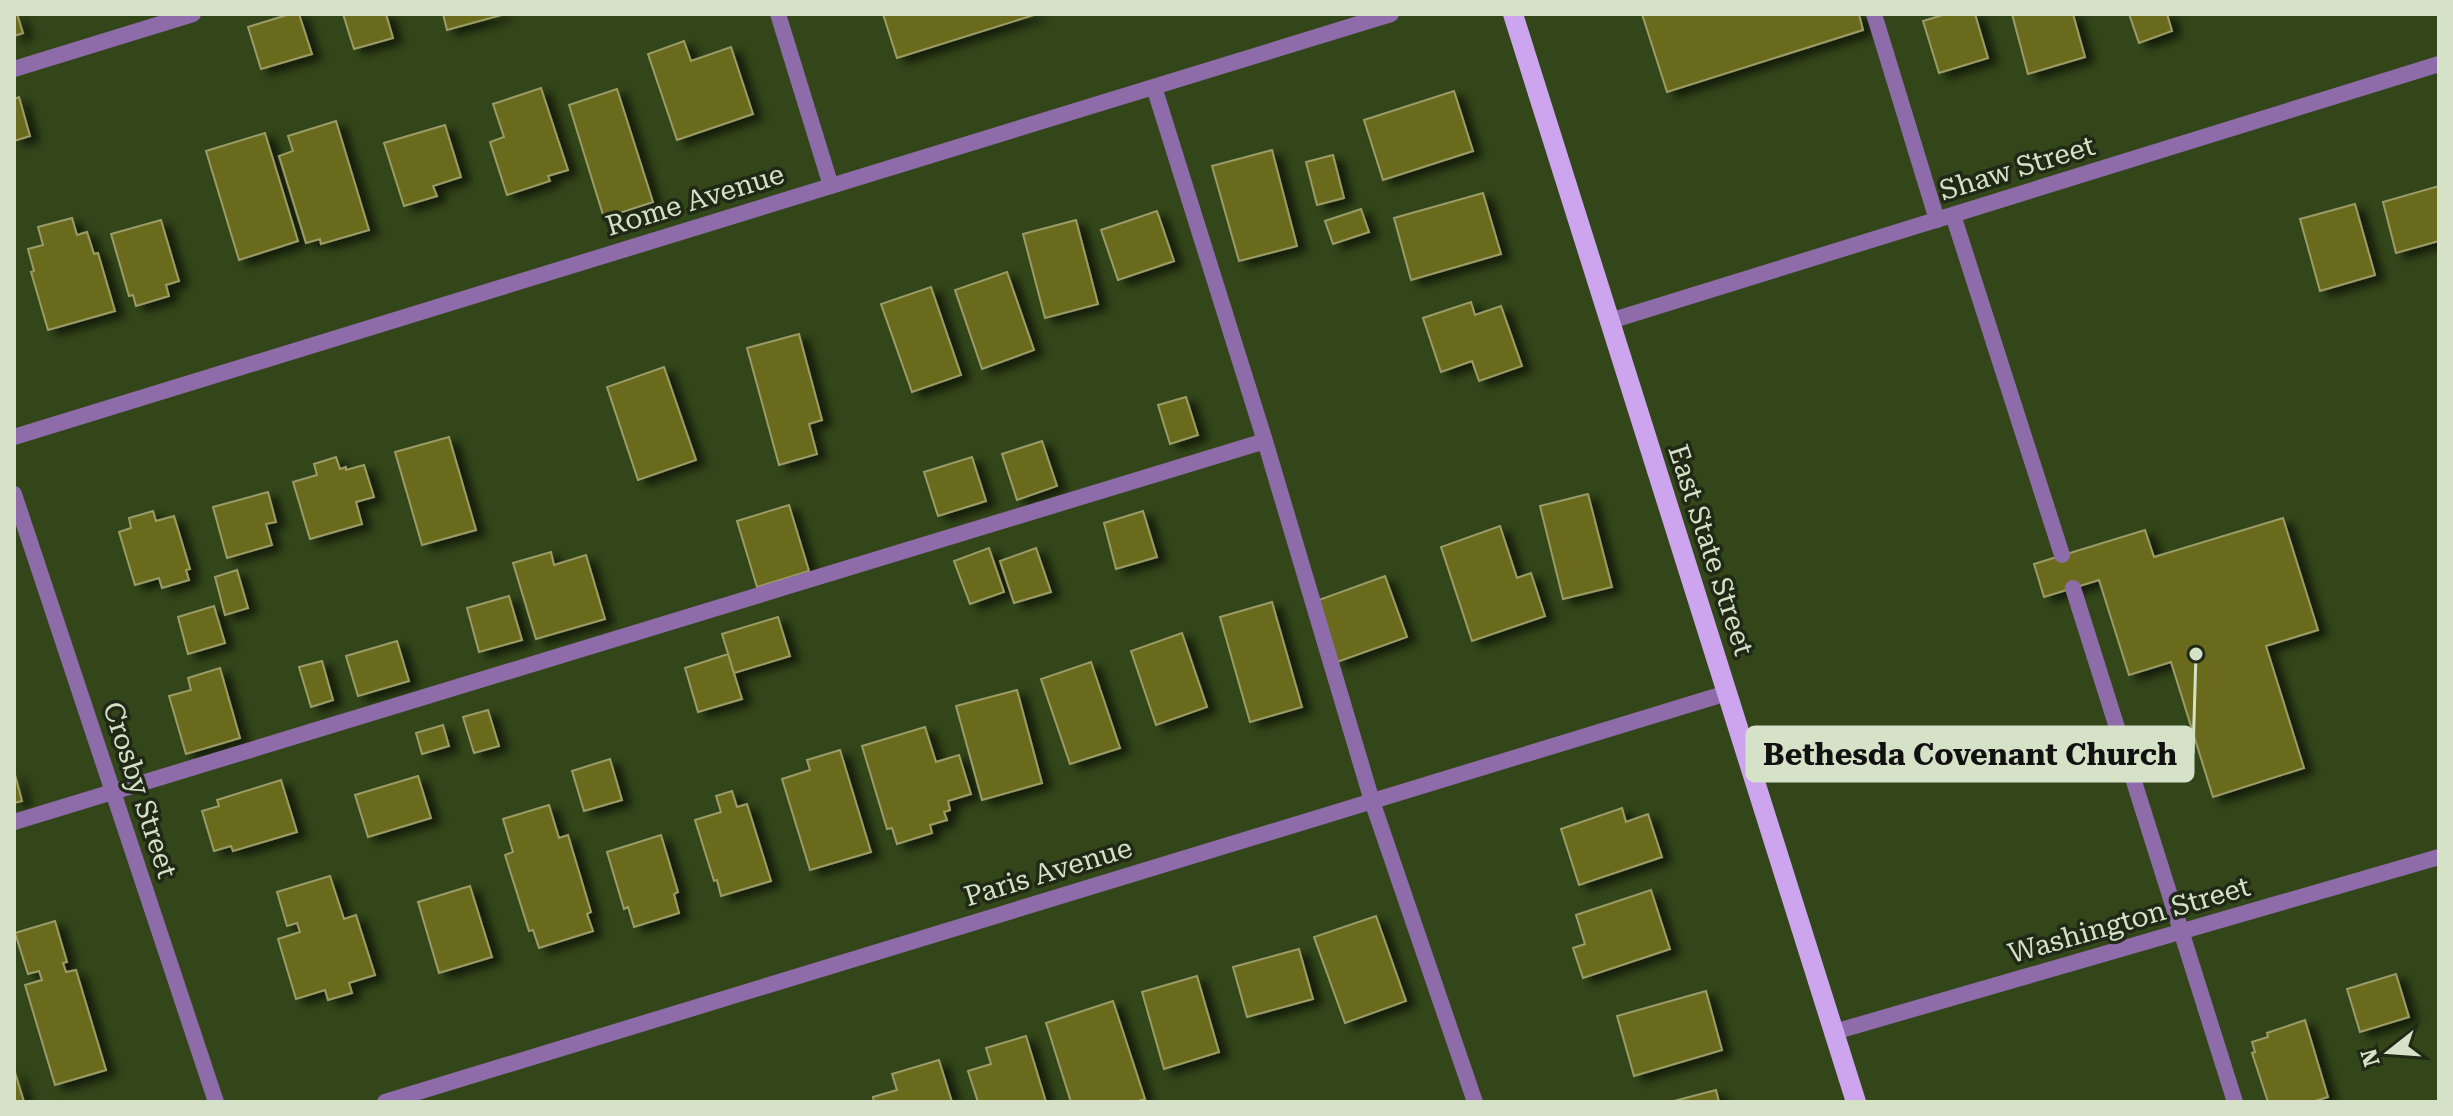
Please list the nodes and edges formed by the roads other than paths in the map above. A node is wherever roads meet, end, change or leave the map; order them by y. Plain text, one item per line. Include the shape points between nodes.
1 (193, 14) edge
2 (778, 14) edge
3 (1391, 14) edge
4 (1513, 14) edge
5 (1874, 14) edge
6 (2439, 64) edge
7 (14, 69) edge
8 (1154, 87) junction
9 (831, 186) junction
10 (1945, 217) junction
11 (1610, 321) junction
12 (14, 437) edge
13 (1265, 441) junction
14 (14, 494) edge
15 (2062, 555) dead end
16 (2073, 588) dead end
17 (1727, 693) junction
18 (113, 791) junction
19 (1372, 801) junction
20 (14, 822) edge
21 (2439, 857) edge
22 (2182, 931) junction
23 (1834, 1032) junction
24 (216, 1102) edge
25 (385, 1102) edge
26 (1475, 1102) edge
27 (1856, 1102) edge
28 (2235, 1102) edge

1 - 7 street
2 - 9 street
3 - 8 street, Rome Avenue
4 - 11 main road, East State Street
5 - 10 street
6 - 10 street, Shaw Street
8 - 9 street, Rome Avenue
8 - 13 street
9 - 12 street, Rome Avenue
10 - 11 street, Shaw Street
10 - 15 street
11 - 17 main road, East State Street
13 - 18 street
13 - 19 street
14 - 18 street, Crosby Street
16 - 22 street
17 - 19 street, Paris Avenue
17 - 23 main road, East State Street
18 - 20 street
18 - 24 street, Crosby Street
19 - 25 street, Paris Avenue
19 - 26 street
21 - 22 street, Washington Street
22 - 23 street, Washington Street
22 - 28 street
23 - 27 main road, East State Street

